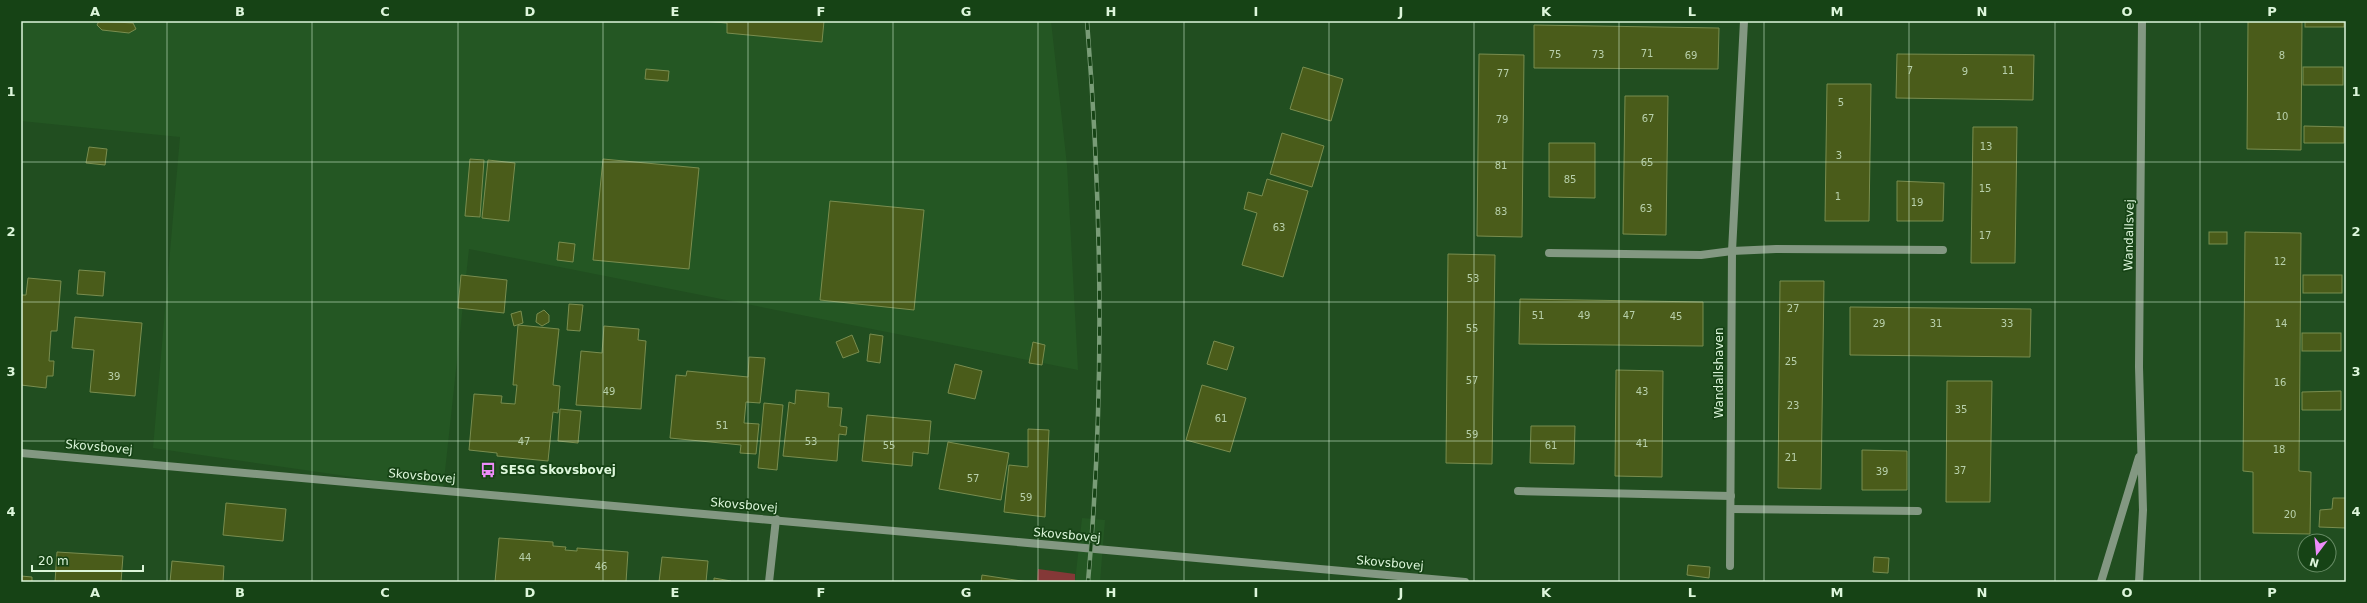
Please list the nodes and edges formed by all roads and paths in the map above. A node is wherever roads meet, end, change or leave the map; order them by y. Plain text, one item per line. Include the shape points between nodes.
1 (1744, 21) edge
2 (2142, 21) edge
3 (1732, 250) junction
4 (1943, 250) dead end
5 (1549, 253) dead end
6 (2141, 450) junction
7 (21, 453) edge
8 (1518, 491) dead end
9 (1731, 496) junction
10 (1731, 509) junction
11 (1918, 511) dead end
12 (776, 519) junction
13 (1730, 566) dead end
14 (769, 582) edge
15 (1465, 582) edge
16 (2101, 582) edge
17 (2139, 582) edge

1 - 3 street, Wandallshaven
2 - 6 street, Wandallsvej via 2139,367
3 - 4 street
3 - 5 street via 1701,255
3 - 9 street, Wandallshaven
6 - 16 street, Wandallsvej
6 - 17 street, Wandallsvej via 2143,510
7 - 12 street, Skovsbovej
8 - 9 street
9 - 10 street, Wandallshaven
10 - 11 street
10 - 13 street, Wandallshaven
12 - 14 street
12 - 15 street, Skovsbovej

